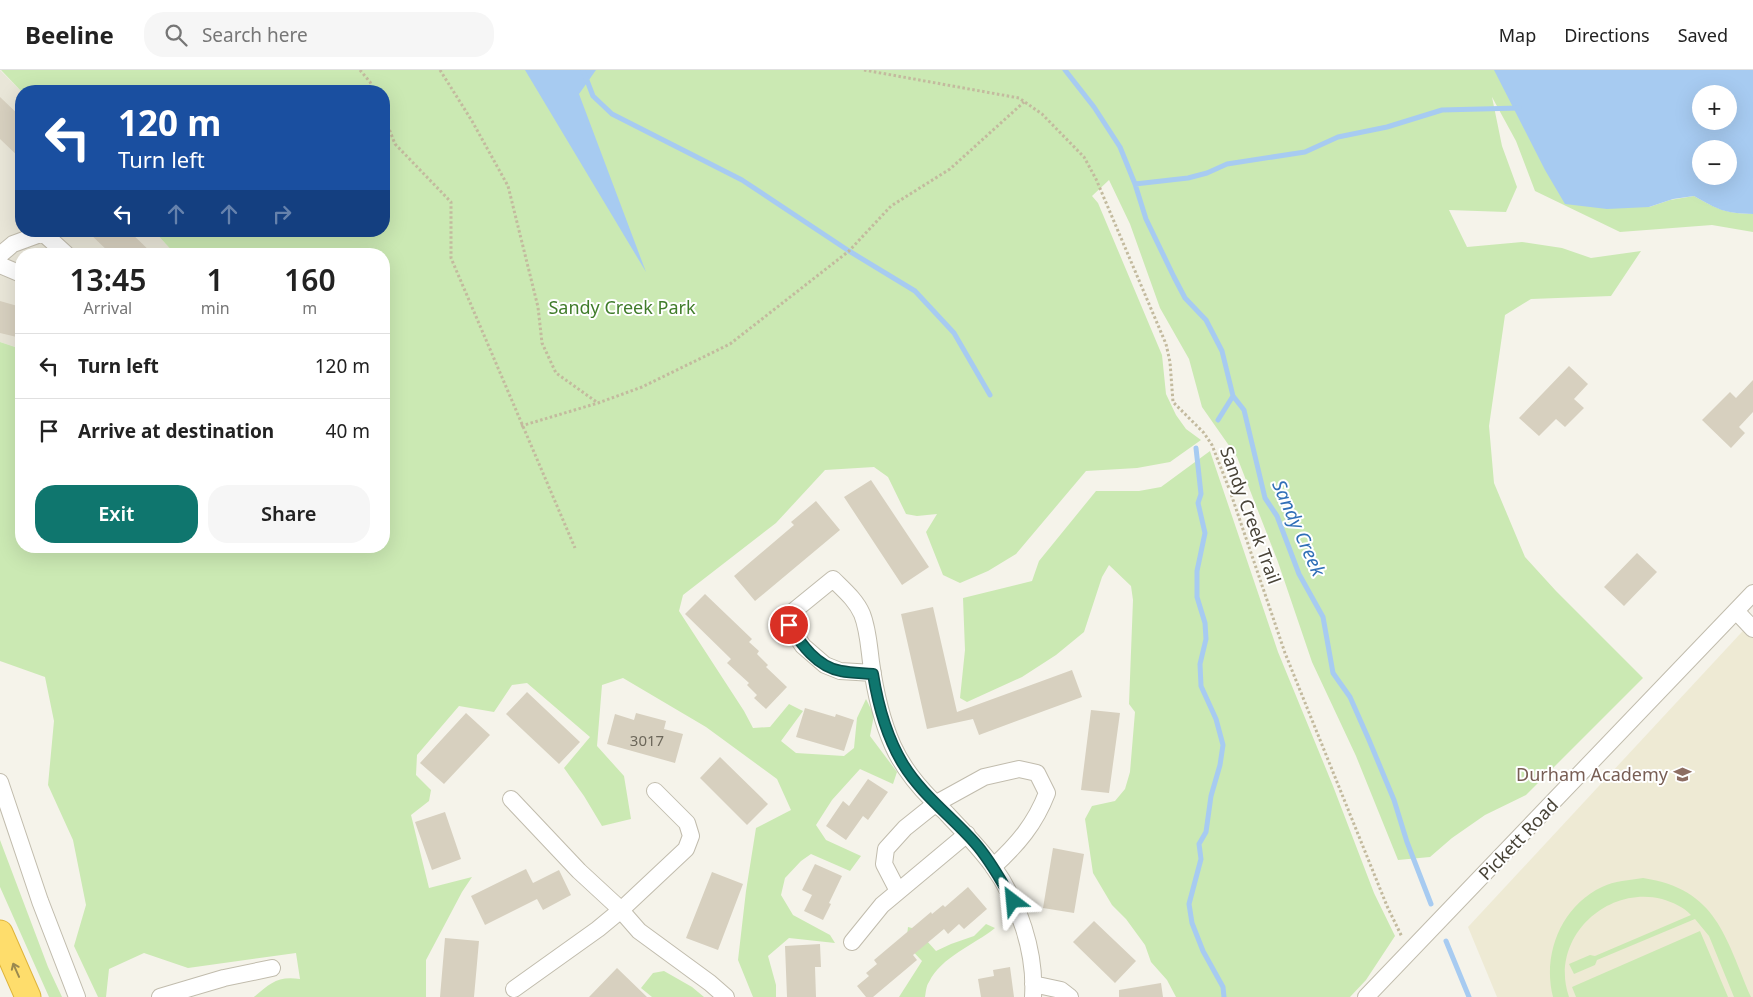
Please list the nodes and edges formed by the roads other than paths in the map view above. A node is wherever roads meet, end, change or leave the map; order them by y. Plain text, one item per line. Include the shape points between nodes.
1 (32, 237) edge
2 (47, 237) edge
3 (59, 248) edge
4 (0, 255) edge
5 (0, 265) edge
6 (15, 271) edge
7 (1753, 593) edge
8 (1736, 611) junction
9 (1753, 628) edge
10 (873, 674) junction
11 (0, 782) edge
12 (655, 791) dead end
13 (511, 799) dead end
14 (935, 804) junction
15 (967, 834) junction
16 (994, 866) junction
17 (898, 891) junction
18 (621, 910) junction
19 (1, 938) edge
20 (852, 942) dead end
21 (272, 968) dead end
22 (514, 989) dead end
23 (1033, 990) edge
24 (28, 997) edge
25 (77, 997) edge
26 (160, 997) edge
27 (726, 997) edge
28 (1070, 997) edge
29 (1366, 997) edge

1 - 4 street via 13,244
2 - 3 street
5 - 6 street
7 - 8 street, Pickett Road
8 - 9 street
8 - 29 street, Pickett Road
10 - 10 street via 862,614 853,598 833,579 790,614 789,625 803,646 825,665 840,671
10 - 14 street via 876,697 893,748
11 - 25 street
12 - 18 street via 687,823 690,836 686,849
13 - 18 street
14 - 15 street
14 - 16 street via 984,777 1019,769 1037,773 1047,793 1039,813 1017,844
14 - 17 street via 905,828 886,849 884,864
15 - 16 street
15 - 17 street
16 - 23 street via 1020,917 1028,944
17 - 20 street via 882,905
18 - 22 street
18 - 27 street via 639,931
24 -> 19 highway
21 - 26 street
23 - 28 street via 1061,990

